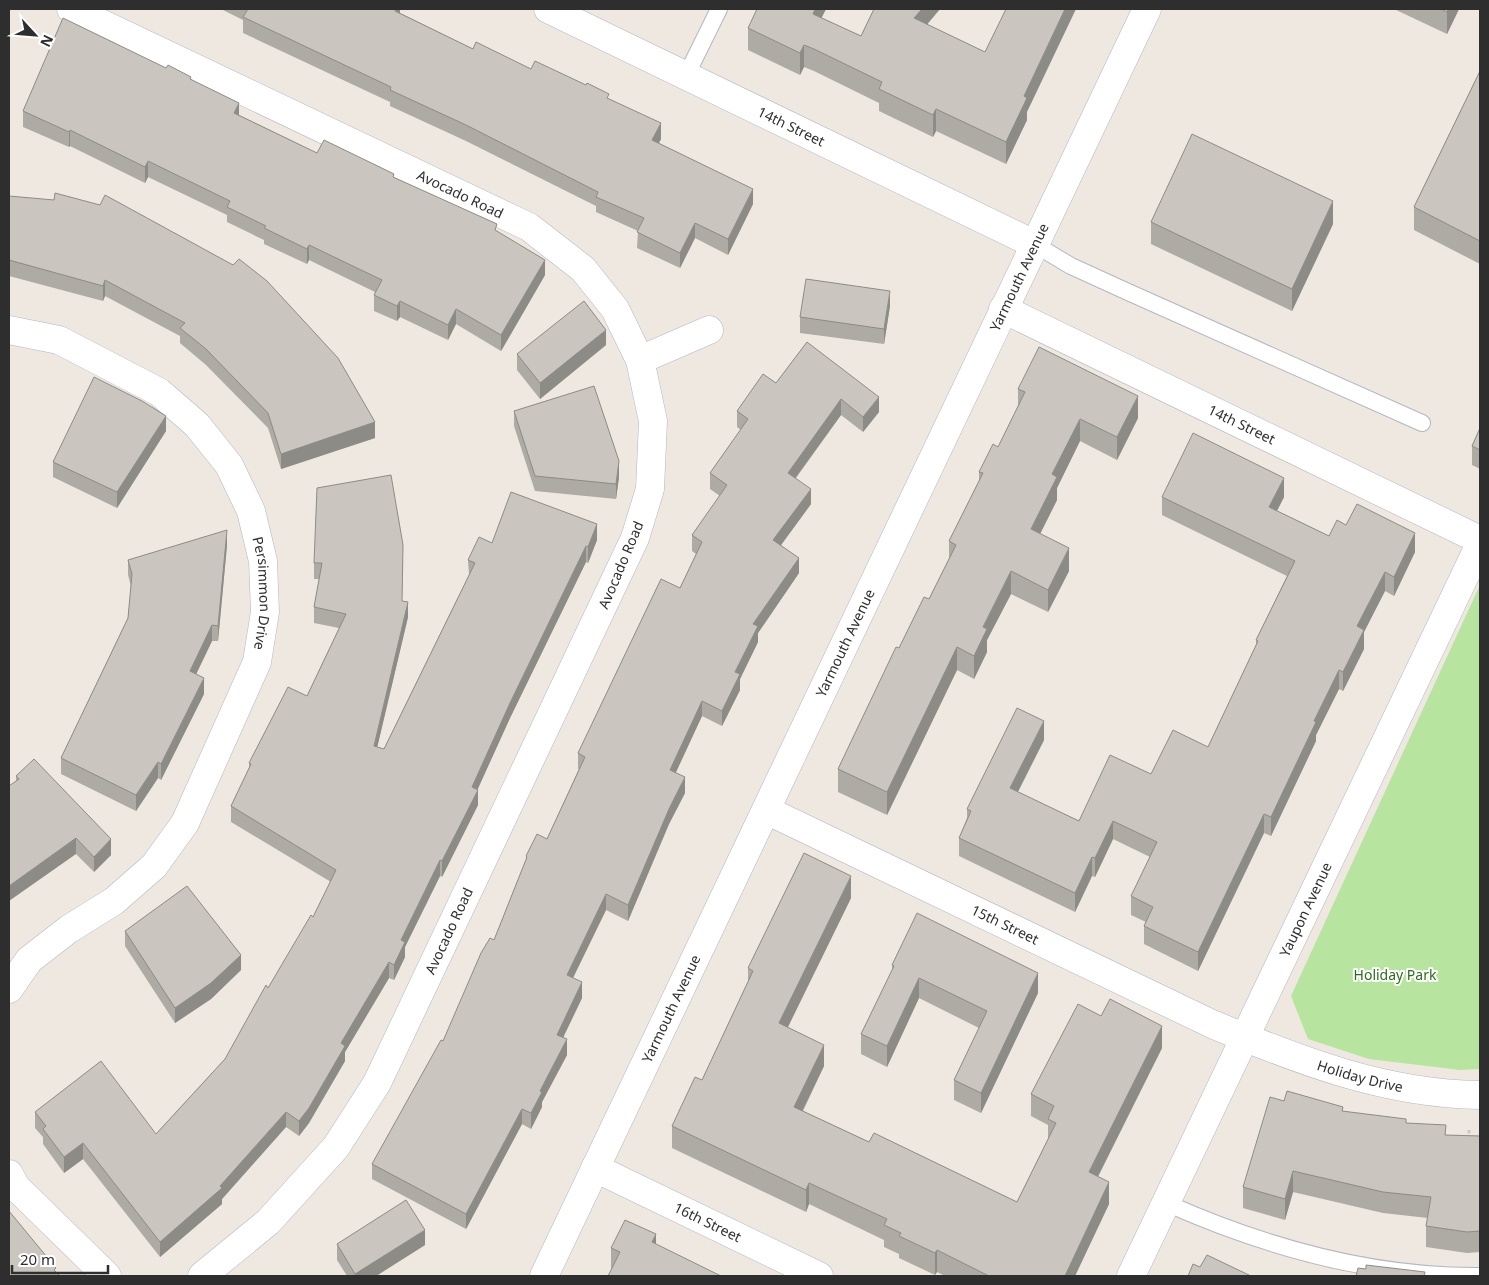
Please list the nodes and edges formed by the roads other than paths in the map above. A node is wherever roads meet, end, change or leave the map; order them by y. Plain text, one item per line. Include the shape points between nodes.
1 (71, 9) edge
2 (548, 9) edge
3 (719, 9) edge
4 (1147, 9) edge
5 (686, 76) junction
6 (1034, 244) junction
7 (1003, 309) junction
8 (9, 330) edge
9 (709, 330) dead end
10 (640, 360) junction
11 (1422, 423) dead end
12 (1480, 540) edge
13 (1480, 544) edge
14 (766, 810) junction
15 (9, 989) edge
16 (1246, 1038) junction
17 (1480, 1095) edge
18 (595, 1168) junction
19 (9, 1174) edge
20 (1166, 1203) junction
21 (108, 1276) edge
22 (202, 1276) edge
23 (544, 1276) edge
24 (820, 1276) edge
25 (1132, 1276) edge
26 (1480, 1276) edge

1 - 10 street, Avocado Road via 529,227 583,269 615,309
2 - 5 street, 14th Street
3 - 5 lane
4 - 6 street, Yarmouth Avenue
5 - 6 street, 14th Street
6 - 7 street, Yarmouth Avenue
6 - 11 lane via 1071,266
7 - 12 street, 14th Street
7 - 14 street, Yarmouth Avenue
8 - 15 street, Persimmon Drive via 59,340 159,392 197,425 229,465 251,511 263,561 265,612 257,662 185,823 154,866 114,902 69,929 29,960
9 - 10 street
10 - 22 street, Avocado Road via 653,421 650,490 635,538 381,1074 336,1147 268,1222
13 - 16 street, Yaupon Avenue
14 - 16 street, 15th Street
14 - 18 street, Yarmouth Avenue
16 - 17 street, Holiday Drive via 1312,1064 1380,1083 1433,1092
16 - 20 street, Yaupon Avenue
18 - 23 street, Yarmouth Avenue
18 - 24 street, 16th Street
19 - 21 street via 16,1187
20 - 25 street, Yaupon Avenue
20 - 26 lane via 1256,1239 1329,1258 1423,1274

